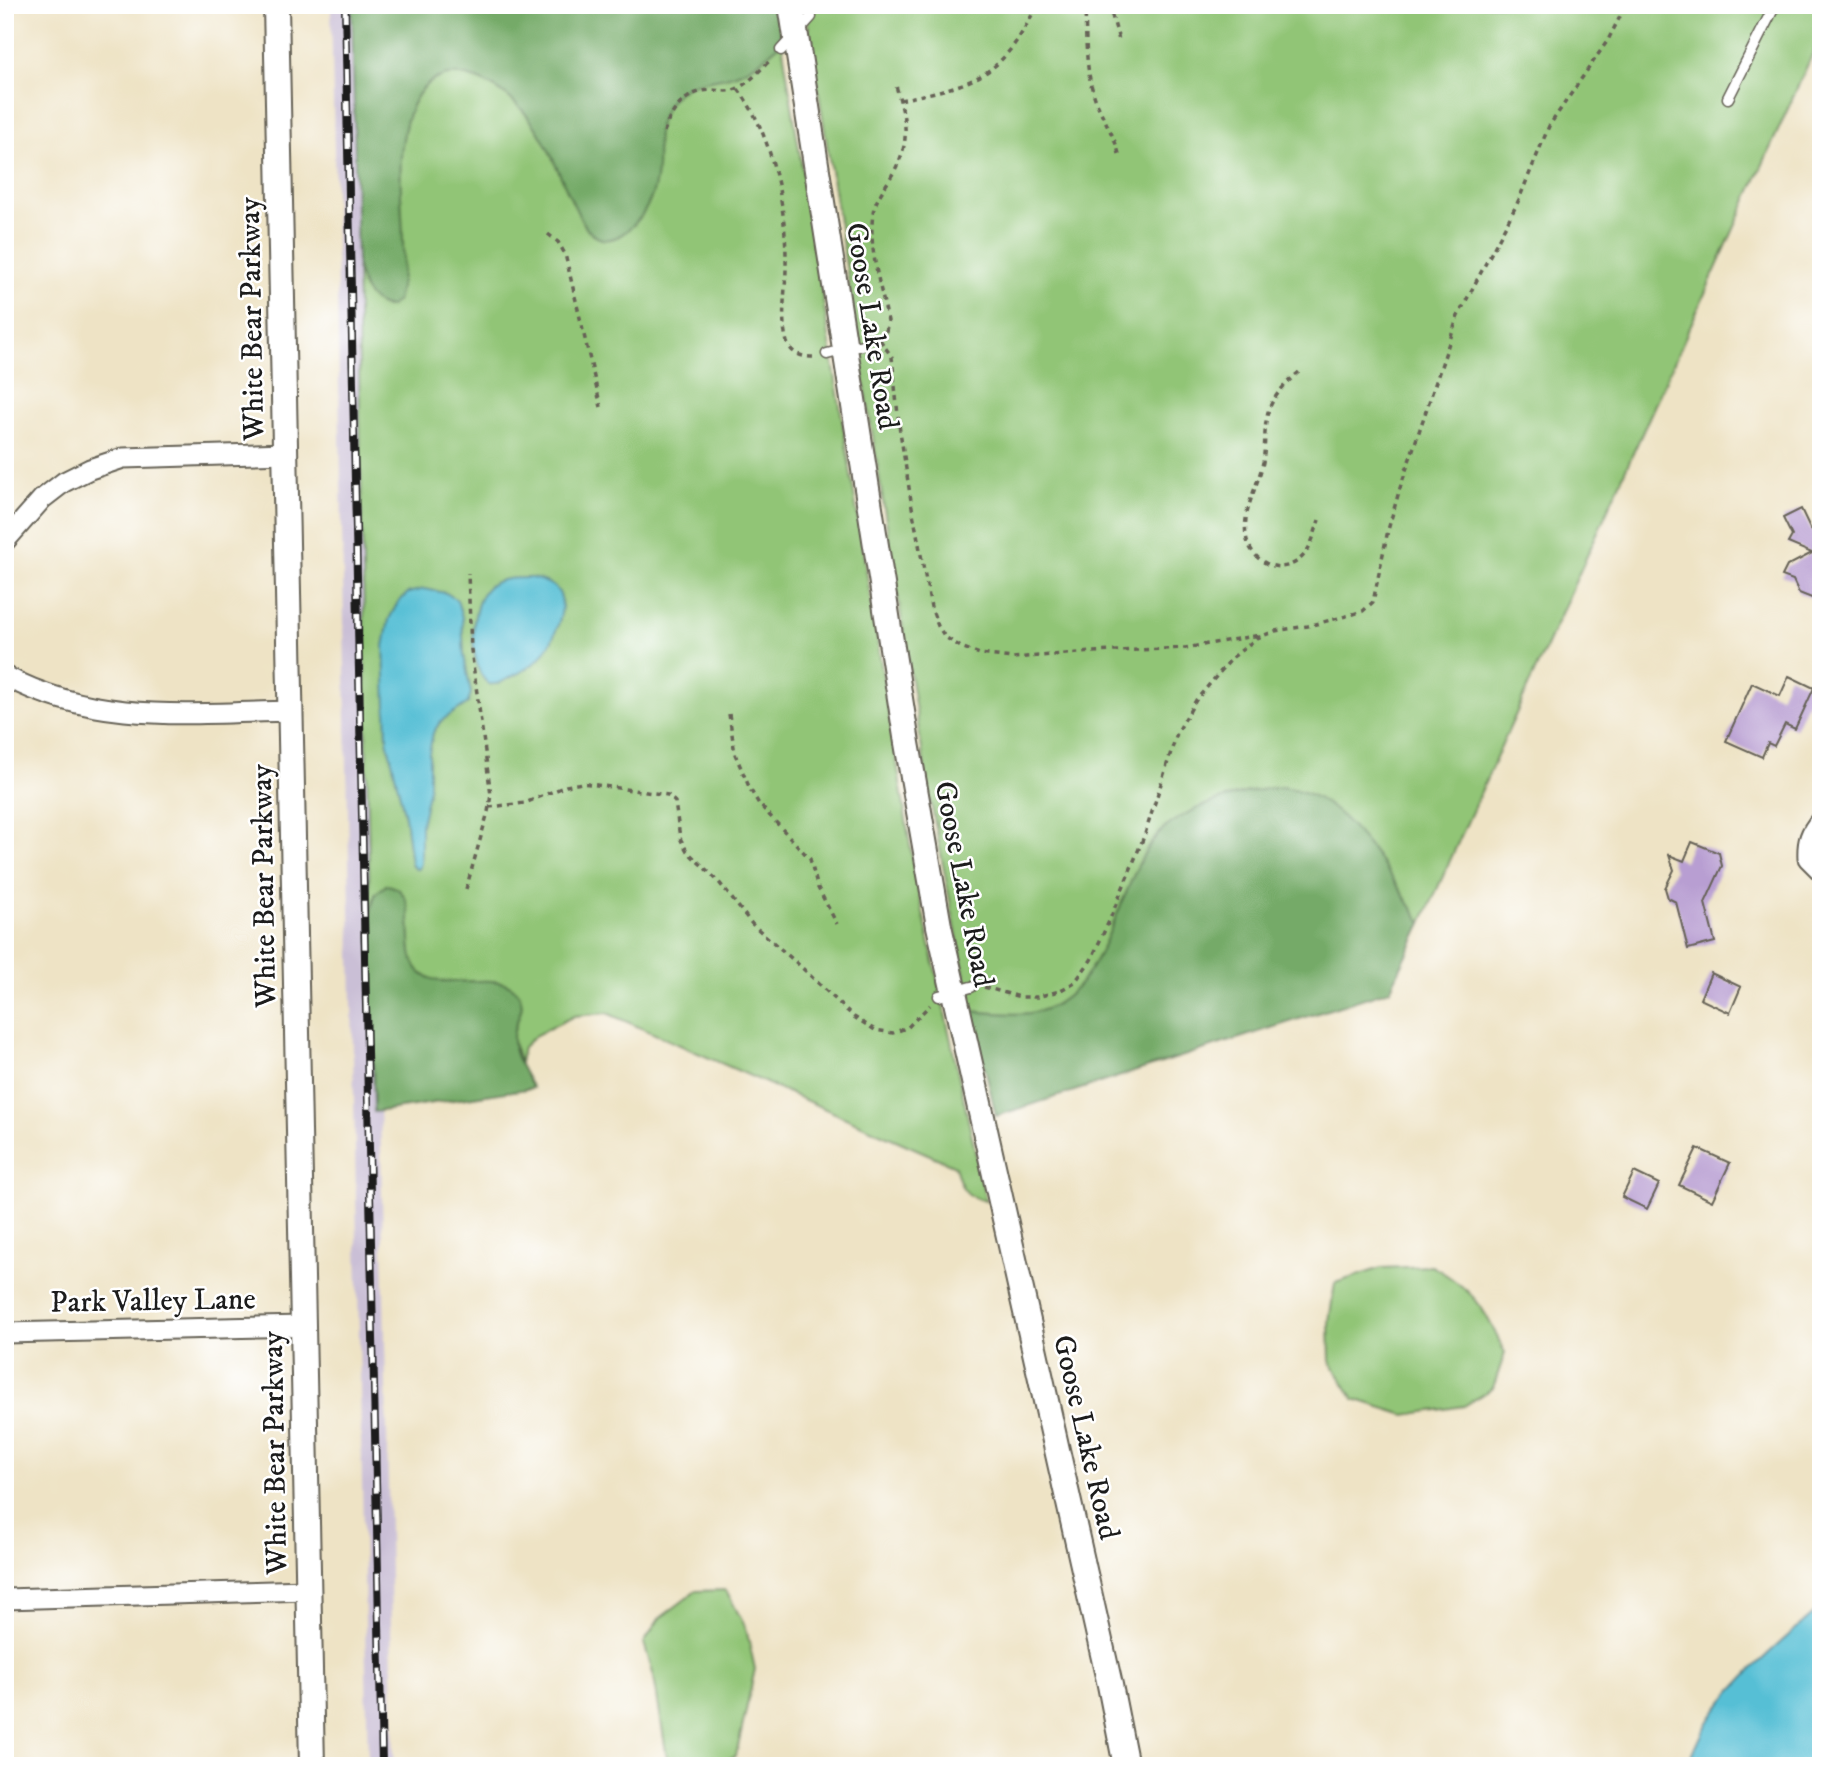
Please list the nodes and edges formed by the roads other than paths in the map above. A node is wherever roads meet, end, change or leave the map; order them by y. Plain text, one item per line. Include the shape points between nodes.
1 (276, 5) edge
2 (1775, 5) edge
3 (795, 27) edge
4 (1728, 98) dead end
5 (285, 453) junction
6 (5, 541) edge
7 (5, 676) edge
8 (292, 711) junction
9 (1821, 820) edge
10 (1821, 871) edge
11 (303, 1326) junction
12 (5, 1333) edge
13 (308, 1590) junction
14 (5, 1599) edge
15 (312, 1766) edge
16 (1126, 1766) edge

1 - 5 street, White Bear Parkway
2 - 4 lane
3 - 16 street, Goose Lake Road via 914,784 954,992
5 - 6 street via 123,458 90,468 42,499
5 - 8 street, White Bear Parkway
7 - 8 street via 59,699 139,714
8 - 11 street, White Bear Parkway
9 - 10 street via 1807,844 1808,858
11 - 12 street, Park Valley Lane
11 - 13 street, White Bear Parkway
13 - 14 street
13 - 15 street, White Bear Parkway

